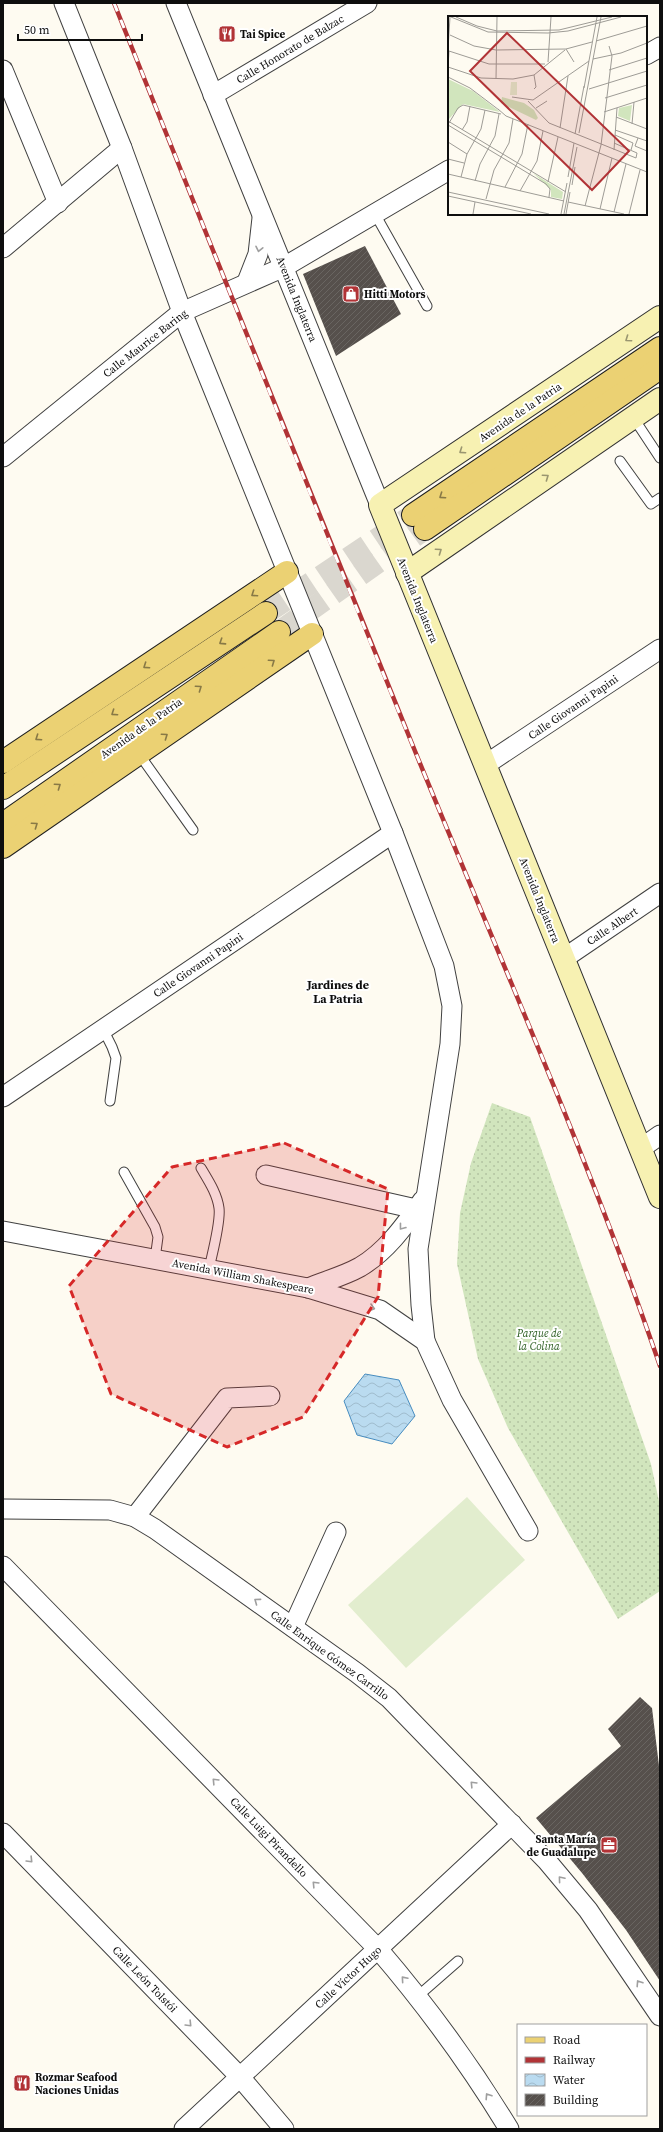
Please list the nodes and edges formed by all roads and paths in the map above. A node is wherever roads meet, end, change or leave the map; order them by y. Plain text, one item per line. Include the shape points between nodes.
1 (64, 3) edge
2 (176, 3) edge
3 (366, 3) edge
4 (660, 47) edge
5 (647, 55) edge
6 (3, 70) edge
7 (213, 94) junction
8 (122, 148) junction
9 (448, 171) edge
10 (58, 203) junction
11 (375, 214) junction
12 (262, 215) junction
13 (3, 248) edge
14 (284, 267) junction
15 (247, 282) junction
16 (427, 306) dead end
17 (182, 312) junction
18 (660, 317) edge
19 (660, 335) edge
20 (660, 348) edge
21 (660, 368) edge
22 (660, 384) edge
23 (660, 399) edge
24 (633, 417) junction
25 (517, 456) junction
26 (3, 457) edge
27 (660, 458) edge
28 (620, 461) dead end
29 (660, 498) edge
30 (380, 505) junction
31 (419, 522) tunnel mouth
32 (287, 572) junction
33 (407, 573) junction
34 (266, 613) tunnel mouth
35 (279, 632) tunnel mouth
36 (312, 634) junction
37 (660, 649) edge
38 (139, 754) junction
39 (3, 762) edge
40 (485, 765) junction
41 (3, 788) edge
42 (3, 824) edge
43 (193, 830) dead end
44 (392, 832) junction
45 (3, 848) edge
46 (660, 893) edge
47 (563, 959) junction
48 (102, 1029) junction
49 (3, 1097) edge
50 (110, 1101) dead end
51 (660, 1135) edge
52 (640, 1149) junction
53 (201, 1168) dead end
54 (124, 1172) dead end
55 (266, 1175) dead end
56 (660, 1197) edge
57 (421, 1203) junction
58 (3, 1230) edge
59 (155, 1259) junction
60 (208, 1269) junction
61 (344, 1275) junction
62 (308, 1288) junction
63 (348, 1302) junction
64 (425, 1341) junction
65 (270, 1396) dead end
66 (3, 1509) edge
67 (135, 1517) junction
68 (528, 1531) dead end
69 (336, 1532) dead end
70 (3, 1566) edge
71 (293, 1627) junction
72 (512, 1824) junction
73 (3, 1832) edge
74 (378, 1949) junction
75 (458, 1961) dead end
76 (418, 1996) junction
77 (660, 2016) edge
78 (240, 2077) junction
79 (184, 2129) edge
80 (284, 2129) edge
81 (509, 2129) edge

1 - 8 street
2 - 7 street, Avenida Inglaterra
3 - 7 street, Calle Honorato de Balzac
4 - 5 street
6 - 10 street
7 - 12 street, Avenida Inglaterra
8 - 10 street
8 - 17 street
9 - 11 street, Calle Maurice Baring
10 - 13 street
11 - 14 street, Calle Maurice Baring
11 - 16 lane
12 - 14 street, Avenida Inglaterra
12 -> 15 street via 258,254
14 - 15 street, Calle Maurice Baring
14 - 30 street, Avenida Inglaterra
15 - 17 street, Calle Maurice Baring
17 - 26 street, Calle Maurice Baring
17 - 32 street
18 -> 30 street, Avenida de la Patria
19 - 25 main road
20 - 25 main road
21 - 25 main road
22 - 25 main road via 592,429
23 - 24 street
24 - 27 lane
33 -> 24 street
25 - 31 main road
28 - 29 lane via 651,504
30 - 33 street, Avenida Inglaterra
32 - 36 street
32 -> 39 main road
33 - 40 street, Avenida Inglaterra
34 -> 41 main road
42 -> 35 main road, Avenida de la Patria
38 -> 36 main road
36 - 44 street
37 - 40 street, Calle Giovanni Papini
38 - 43 lane
45 -> 38 main road
40 - 47 street, Avenida Inglaterra
44 - 48 street, Calle Giovanni Papini
44 - 57 street via 444,966 452,1006 450,1044
46 - 47 street, Calle Albert
47 - 52 street, Avenida Inglaterra
48 - 49 street, Calle Giovanni Papini
48 - 50 lane via 116,1058
51 - 52 street
52 - 56 street, Avenida Inglaterra
53 - 60 lane via 220,1209
54 - 59 lane via 155,1227 158,1237
55 - 57 street
57 -> 61 street via 392,1241 360,1267
57 - 64 street via 418,1249 420,1305
58 - 59 street, Avenida William Shakespeare
59 - 60 street, Avenida William Shakespeare
60 - 62 street, Avenida William Shakespeare
61 - 62 street
61 - 63 street via 337,1284 336,1291
62 - 63 street, Avenida William Shakespeare
63 -> 64 street, Avenida William Shakespeare via 380,1310
64 - 68 street via 452,1400
65 - 67 street via 226,1398
66 - 67 street, Calle Enrique Gómez Carrillo via 110,1510
71 -> 67 street, Calle Enrique Gómez Carrillo
69 - 71 street
74 -> 70 street, Calle Luigi Pirandello
72 -> 71 street, Calle Enrique Gómez Carrillo via 389,1698
72 - 74 street, Calle Víctor Hugo
77 -> 72 street, Calle Enrique Gómez Carrillo via 588,1910
73 -> 78 street, Calle León Tolstói
76 -> 74 street, Calle Luigi Pirandello
74 - 78 street, Calle Víctor Hugo
75 - 76 lane
81 -> 76 street, Calle Luigi Pirandello via 458,2050
78 - 79 street, Calle Víctor Hugo
78 - 80 street, Calle León Tolstói

